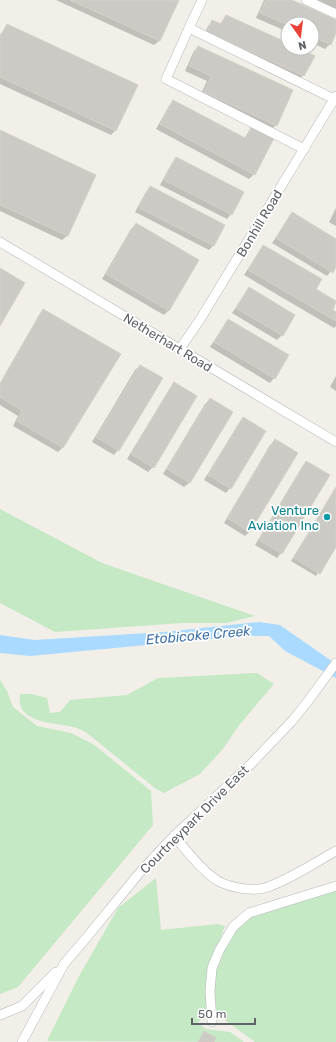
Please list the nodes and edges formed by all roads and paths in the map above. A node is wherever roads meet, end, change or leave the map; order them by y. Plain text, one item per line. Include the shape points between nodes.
1 (202, 0) edge
2 (306, 0) edge
3 (336, 14) edge
4 (189, 28) junction
5 (335, 98) edge
6 (304, 149) junction
7 (0, 242) edge
8 (180, 348) junction
9 (336, 442) edge
10 (336, 662) edge
11 (174, 836) junction
12 (336, 851) edge
13 (336, 886) edge
14 (64, 964) junction
15 (0, 1015) edge
16 (212, 1022) dead end
17 (22, 1042) edge

1 - 4 street
2 - 3 street
4 - 5 street
4 - 6 street via 166,79
5 - 6 street, Bonhill Road
6 - 8 street, Bonhill Road
7 - 8 street, Netherhart Road
8 - 9 street, Netherhart Road
10 - 11 street, Courtneypark Drive East via 292,721
11 - 12 street via 196,862 222,883 246,889 260,889 273,884
11 - 14 street, Courtneypark Drive East via 141,871
13 - 16 street via 249,913 233,927 212,968
14 - 15 street via 22,1006
14 - 17 street, Courtneypark Drive East

